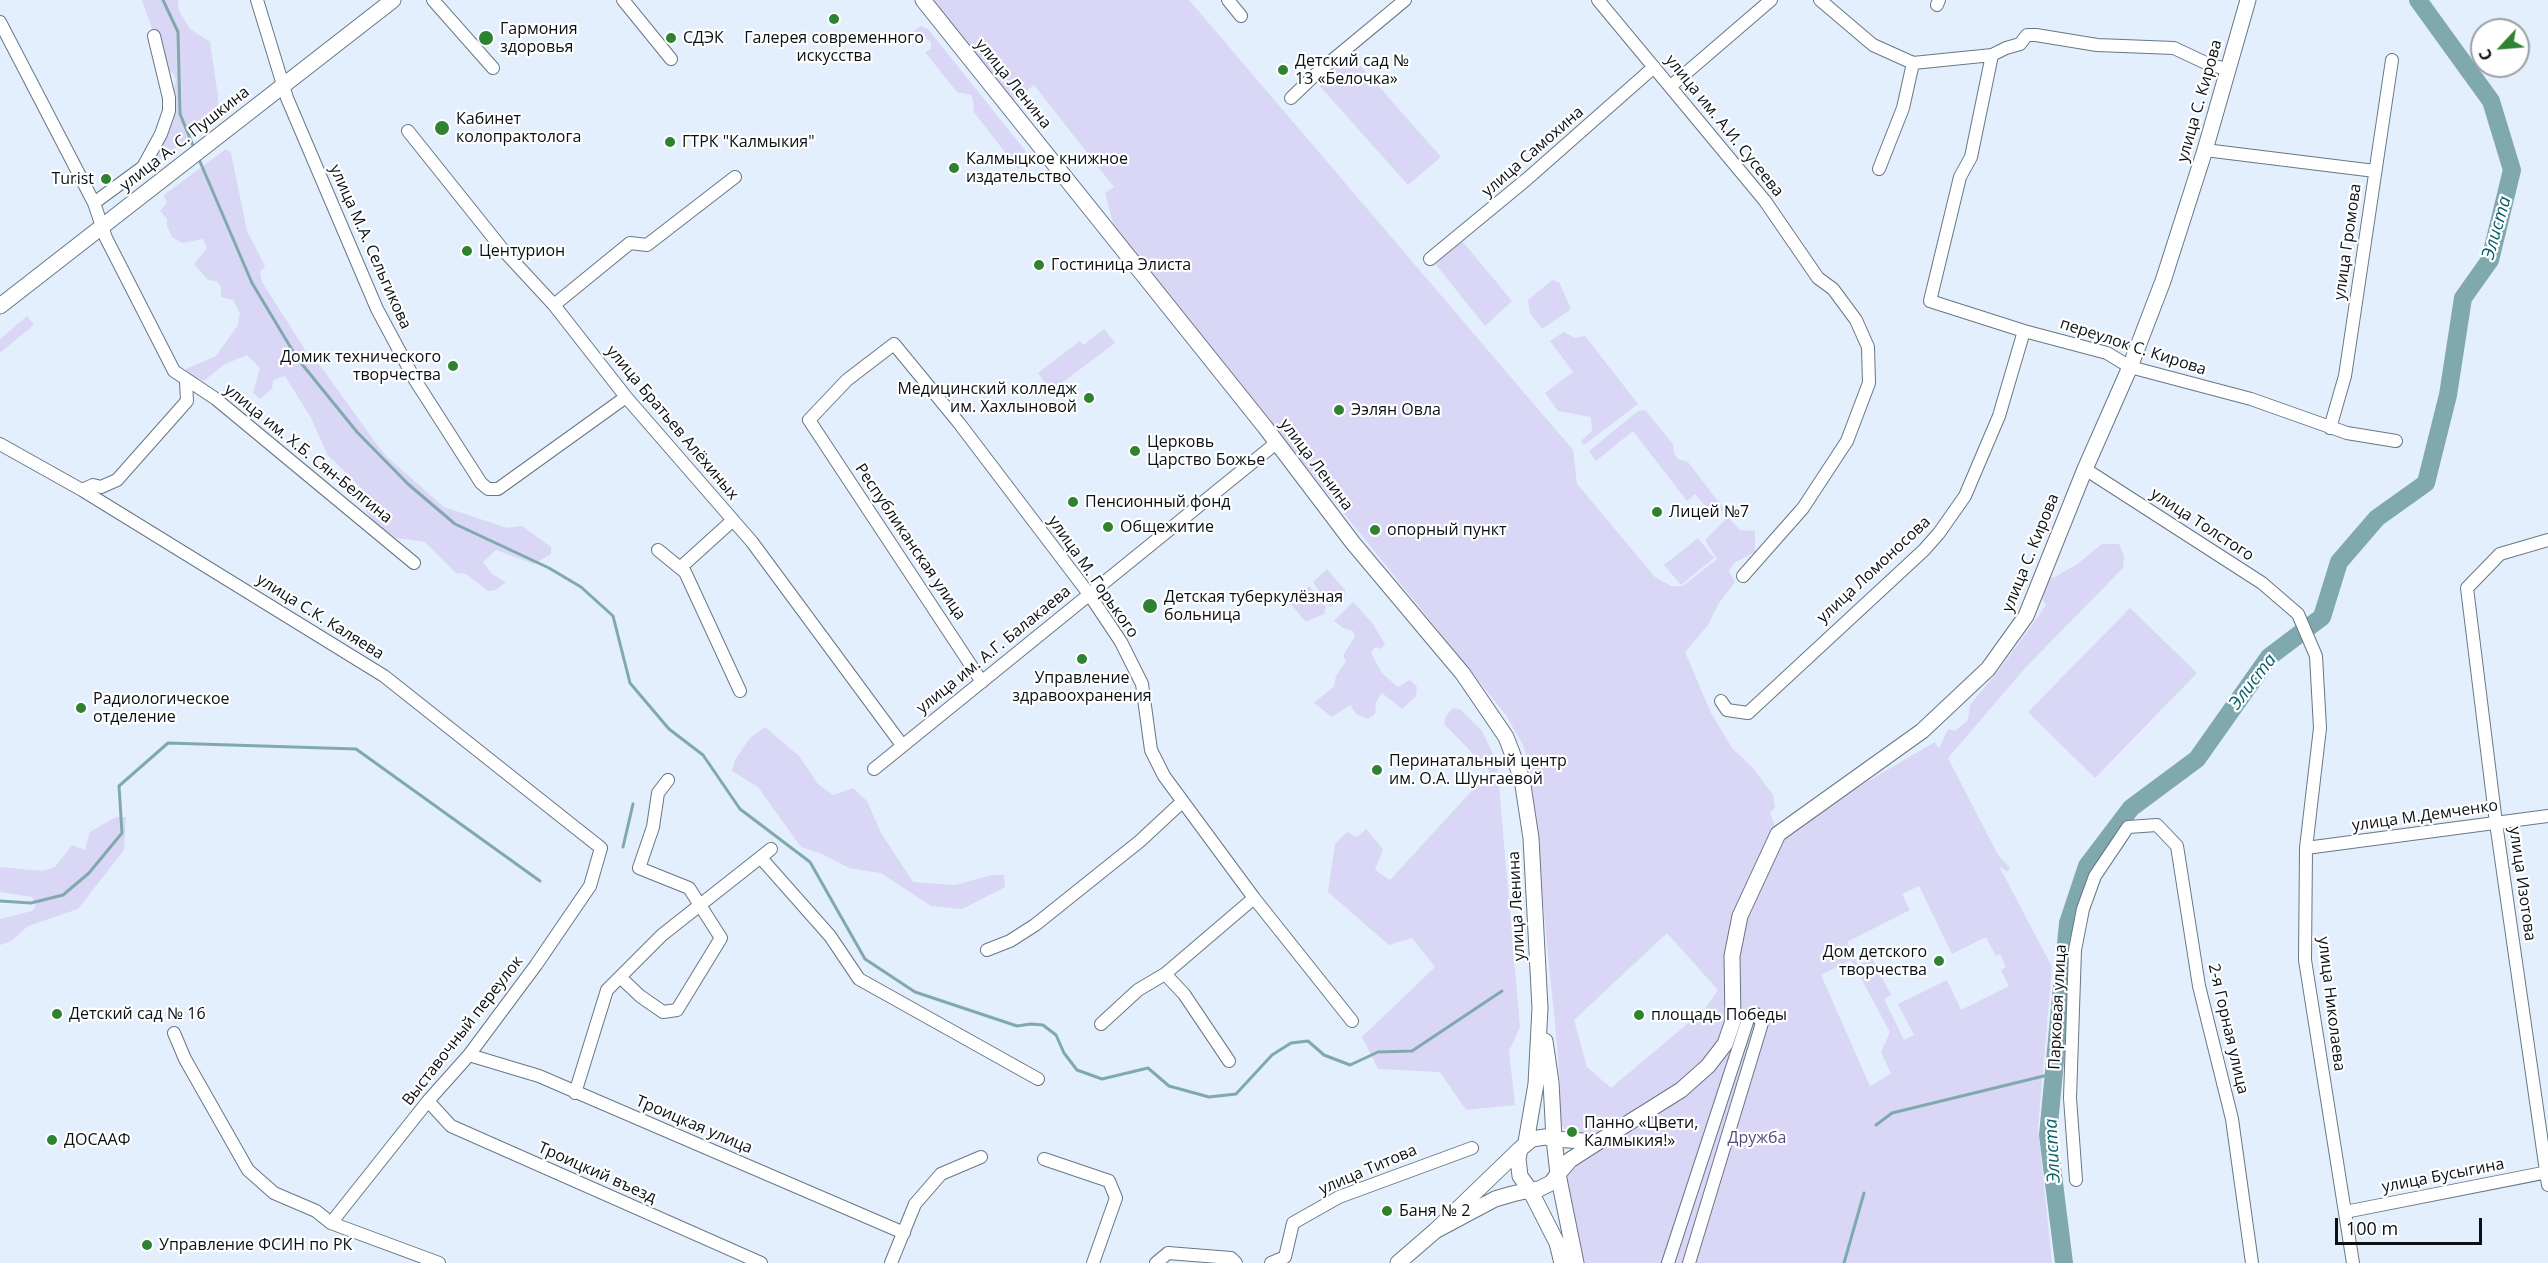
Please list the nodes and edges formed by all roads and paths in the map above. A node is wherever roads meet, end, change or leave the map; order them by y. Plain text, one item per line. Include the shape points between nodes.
1 (257, 0) edge
2 (393, 0) edge
3 (434, 0) edge
4 (622, 0) edge
5 (923, 0) edge
6 (1228, 0) edge
7 (1405, 0) edge
8 (1599, 0) edge
9 (1771, 0) edge
10 (1820, 0) edge
11 (2248, 0) edge
12 (1241, 16) dead end
13 (0, 21) edge
14 (153, 36) dead end
15 (1992, 55) junction
16 (671, 59) dead end
17 (2392, 60) dead end
18 (1914, 63) junction
19 (1654, 67) junction
20 (493, 68) dead end
21 (2228, 69) junction
22 (283, 85) junction
23 (1671, 86) junction
24 (1291, 98) dead end
25 (408, 130) dead end
26 (2205, 150) junction
27 (1879, 169) dead end
28 (2375, 171) junction
29 (735, 177) dead end
30 (94, 203) junction
31 (102, 228) junction
32 (1430, 258) dead end
33 (1, 304) edge
34 (554, 305) junction
35 (2024, 331) junction
36 (2130, 368) junction
37 (186, 381) junction
38 (626, 397) junction
39 (809, 420) joint
40 (2331, 428) junction
41 (2396, 441) dead end
42 (0, 444) edge
43 (1275, 444) junction
44 (2085, 469) junction
45 (82, 490) junction
46 (733, 520) junction
47 (2548, 540) edge
48 (658, 550) dead end
49 (414, 563) dead end
50 (680, 568) junction
51 (1743, 576) dead end
52 (1089, 594) junction
53 (2298, 614) joint
54 (982, 682) junction
55 (740, 691) dead end
56 (1721, 701) dead end
57 (902, 745) junction
58 (874, 769) dead end
59 (668, 780) dead end
60 (1182, 802) junction
61 (2548, 816) edge
62 (2496, 823) junction
63 (2143, 824) joint
64 (601, 848) joint
65 (2306, 848) junction
66 (771, 849) dead end
67 (760, 858) junction
68 (1254, 898) junction
69 (701, 904) junction
70 (987, 950) dead end
71 (1165, 974) junction
72 (620, 977) junction
73 (1540, 1008) junction
74 (1352, 1021) dead end
75 (1101, 1024) dead end
76 (174, 1033) dead end
77 (468, 1055) junction
78 (1229, 1061) dead end
79 (1038, 1079) dead end
80 (576, 1093) junction
81 (428, 1101) junction
82 (1554, 1140) junction
83 (1598, 1142) junction
84 (1523, 1146) junction
85 (1472, 1148) dead end
86 (981, 1157) dead end
87 (1044, 1159) dead end
88 (2547, 1172) edge
89 (1558, 1174) junction
90 (2076, 1180) dead end
91 (2548, 1185) edge
92 (1530, 1190) junction
93 (2345, 1212) junction
94 (331, 1222) junction
95 (1435, 1232) junction
96 (904, 1233) junction
97 (440, 1263) edge
98 (761, 1263) edge
99 (891, 1263) edge
100 (1093, 1263) edge
101 (1156, 1263) edge
102 (1236, 1263) edge
103 (1271, 1263) edge
104 (1398, 1263) edge
105 (1563, 1263) edge
106 (1576, 1263) edge
107 (1668, 1263) edge
108 (1689, 1263) edge
109 (2252, 1263) edge
110 (2353, 1263) edge

1 - 22 street, улица М.А. Сельгикова
2 - 22 main road, улица А. С. Пушкина
3 - 20 street
4 - 16 street
5 - 43 main road, улица Ленина
6 - 12 street
7 - 24 street
8 - 19 street, улица им. А.И. Сусеева
9 - 23 street
10 - 18 street via 1873,45
11 - 21 main road, улица С. Кирова
13 - 30 street, улица им. Х.Б. Сян-Белгина
14 - 30 street via 169,98 161,134 137,173
15 - 18 street
15 - 21 street via 2020,44 2028,35 2036,35 2097,45 2174,48
15 - 35 street, переулок С. Кирова via 1971,157 1960,177 1930,301
17 - 28 street, улица Громова
18 - 27 street via 1903,108
19 - 23 street, улица им. А.И. Сусеева
19 - 32 street, улица Самохина
21 - 26 main road, улица С. Кирова
22 - 31 main road, улица А. С. Пушкина
22 - 38 street, улица М.А. Сельгикова via 377,309 415,380 481,483 488,489 498,489
23 - 51 street, улица им. А.И. Сусеева via 1765,201 1818,278 1833,289 1856,320 1868,347 1871,373 1867,395 1848,441 1792,521
25 - 34 street, улица Братьев Алёхиных via 504,251
26 - 28 street
26 - 36 main road, улица С. Кирова
28 - 40 street, улица Громова via 2345,376
29 - 34 street via 647,245 630,243
30 - 31 street, улица им. Х.Б. Сян-Белгина
31 - 33 main road, улица А. С. Пушкина
31 - 37 street, улица им. Х.Б. Сян-Белгина via 174,370
34 - 38 street, улица Братьев Алёхиных
35 - 36 street, переулок С. Кирова via 2107,353
35 - 56 street, улица Ломоносова via 1999,416 1965,496 1939,533 1748,713 1727,710
36 - 40 street, переулок С. Кирова via 2251,399
36 - 44 main road, улица С. Кирова
37 - 45 street via 187,401 117,480
37 - 49 street, улица им. Х.Б. Сян-Белгина via 216,399
38 - 46 street, улица Братьев Алёхиных
39 - 52 street, улица М. Горького via 847,380 894,344
39 - 54 street, Республиканская улица
40 - 41 street, переулок С. Кирова
42 - 45 street, улица С.К. Каляева
43 - 52 street, улица им. А.Г. Балакаева
43 - 73 main road, улица Ленина via 1463,674 1506,737 1522,779 1531,838
44 - 53 street, улица Толстого via 2262,584
44 - 83 main road, улица С. Кирова via 2026,616 2001,653 1922,731 1778,834 1740,916 1732,956 1733,1021 1725,1044 1681,1090
45 - 64 street, улица С.К. Каляева via 384,676
46 - 50 street
46 - 57 street, улица Братьев Алёхиных
47 - 62 street, улица Изотова via 2500,554 2466,588
48 - 50 street
50 - 55 street
52 - 54 street, улица им. А.Г. Балакаева
52 - 60 street, улица М. Горького via 1121,642 1142,684 1150,750
53 - 65 street, улица Николаева via 2316,656 2320,728
54 - 57 street, улица им. А.Г. Балакаева
57 - 58 street, улица им. А.Г. Балакаева
59 - 69 street via 658,793 653,827 639,868 689,888
60 - 68 street, улица М. Горького
60 - 70 street via 1035,925
61 - 62 street, улица М.Демченко
62 - 65 street, улица М.Демченко
62 - 88 street, улица Изотова
63 - 90 street, Парковая улица via 2128,827 2095,876 2077,940 2070,1098
63 - 109 street, 2-я Горная улица via 2157,825 2176,846 2199,986 2232,1119
64 - 77 street, Выставочный переулок via 590,886
65 - 93 street, улица Николаева via 2305,960
66 - 67 street
67 - 69 street
67 - 79 street via 830,936 859,979
68 - 71 street
68 - 74 street, улица М. Горького
69 - 72 street via 662,935
69 - 72 street via 721,938 676,1010 663,1012
71 - 75 street via 1138,990
71 - 78 street via 1184,994
72 - 80 street via 607,990
73 - 82 main road, улица Ленина via 1551,1082
73 - 84 main road, улица Ленина via 1536,1084
76 - 94 street via 248,1170 274,1192
77 - 80 street, Троицкая улица via 539,1076
77 - 81 street, Выставочный переулок
80 - 96 street, Троицкая улица
81 - 94 street, Выставочный переулок
81 - 98 street, Троицкий въезд via 451,1126
82 - 83 main road
82 - 84 main road via 1538,1137
82 - 89 main road
83 - 89 main road, улица С. Кирова via 1570,1160
84 - 92 main road via 1518,1159 1520,1176
84 - 95 main road
85 - 103 street, улица Титова via 1339,1197 1293,1223 1285,1257
86 - 96 street via 941,1174 915,1204
87 - 100 street via 1109,1181 1116,1198
88 - 91 street, улица Изотова
88 - 93 street, улица Бусыгина
89 - 92 main road via 1546,1187
89 - 106 main road
92 - 95 main road via 1495,1199
92 - 105 main road
93 - 110 street, улица Николаева
94 - 97 street
95 - 104 main road
96 - 99 street
101 - 102 street via 1168,1253 1231,1258
107 - 108 street via 1749,1016 1756,1014 1762,1023

